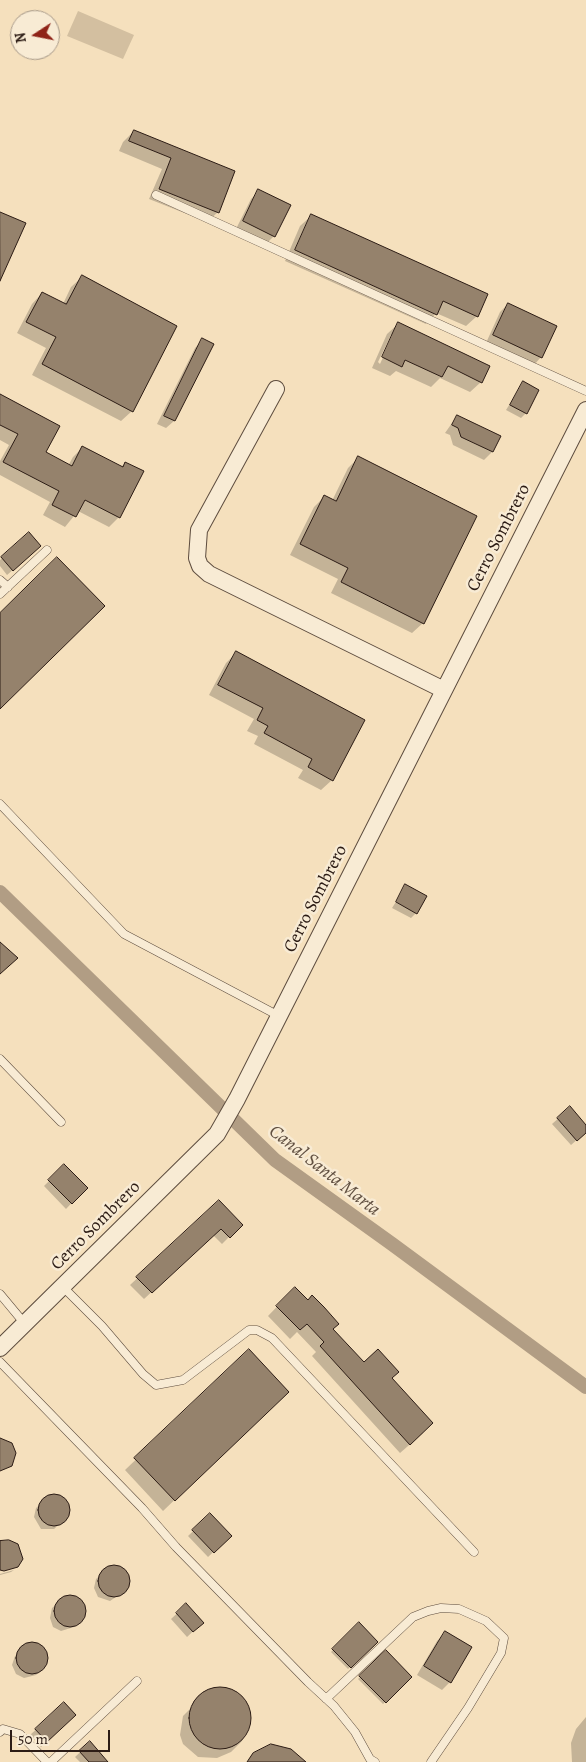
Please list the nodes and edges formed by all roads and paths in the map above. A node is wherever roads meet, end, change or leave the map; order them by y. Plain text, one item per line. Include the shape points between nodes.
1 (156, 195) dead end
2 (276, 389) dead end
3 (586, 391) edge
4 (586, 410) edge
5 (47, 550) dead end
6 (0, 580) edge
7 (8, 587) junction
8 (0, 594) edge
9 (444, 690) junction
10 (0, 804) edge
11 (280, 1016) junction
12 (0, 1059) edge
13 (62, 1122) dead end
14 (63, 1288) junction
15 (0, 1294) edge
16 (25, 1324) junction
17 (0, 1348) edge
18 (0, 1362) edge
19 (474, 1552) dead end
20 (137, 1681) dead end
21 (326, 1699) junction
22 (0, 1732) edge
23 (47, 1762) edge
24 (51, 1762) edge
25 (375, 1762) edge
26 (431, 1762) edge

1 - 3 lane
2 - 9 street via 199,530 197,558 200,566 209,574
4 - 9 street, Cerro Sombrero
5 - 7 lane
6 - 7 lane
7 - 8 lane
9 - 11 street, Cerro Sombrero
10 - 11 lane via 124,934
11 - 14 street, Cerro Sombrero via 217,1134
12 - 13 lane
14 - 16 street, Cerro Sombrero
14 - 19 lane via 156,1385 183,1380 250,1330 272,1338
15 - 16 lane
16 - 17 street, Cerro Sombrero
18 - 21 lane
20 - 24 lane
21 - 25 lane via 355,1732
21 - 26 lane via 413,1617 441,1608 460,1609 486,1621 504,1638 501,1653
22 - 23 lane via 3,1729 20,1734

